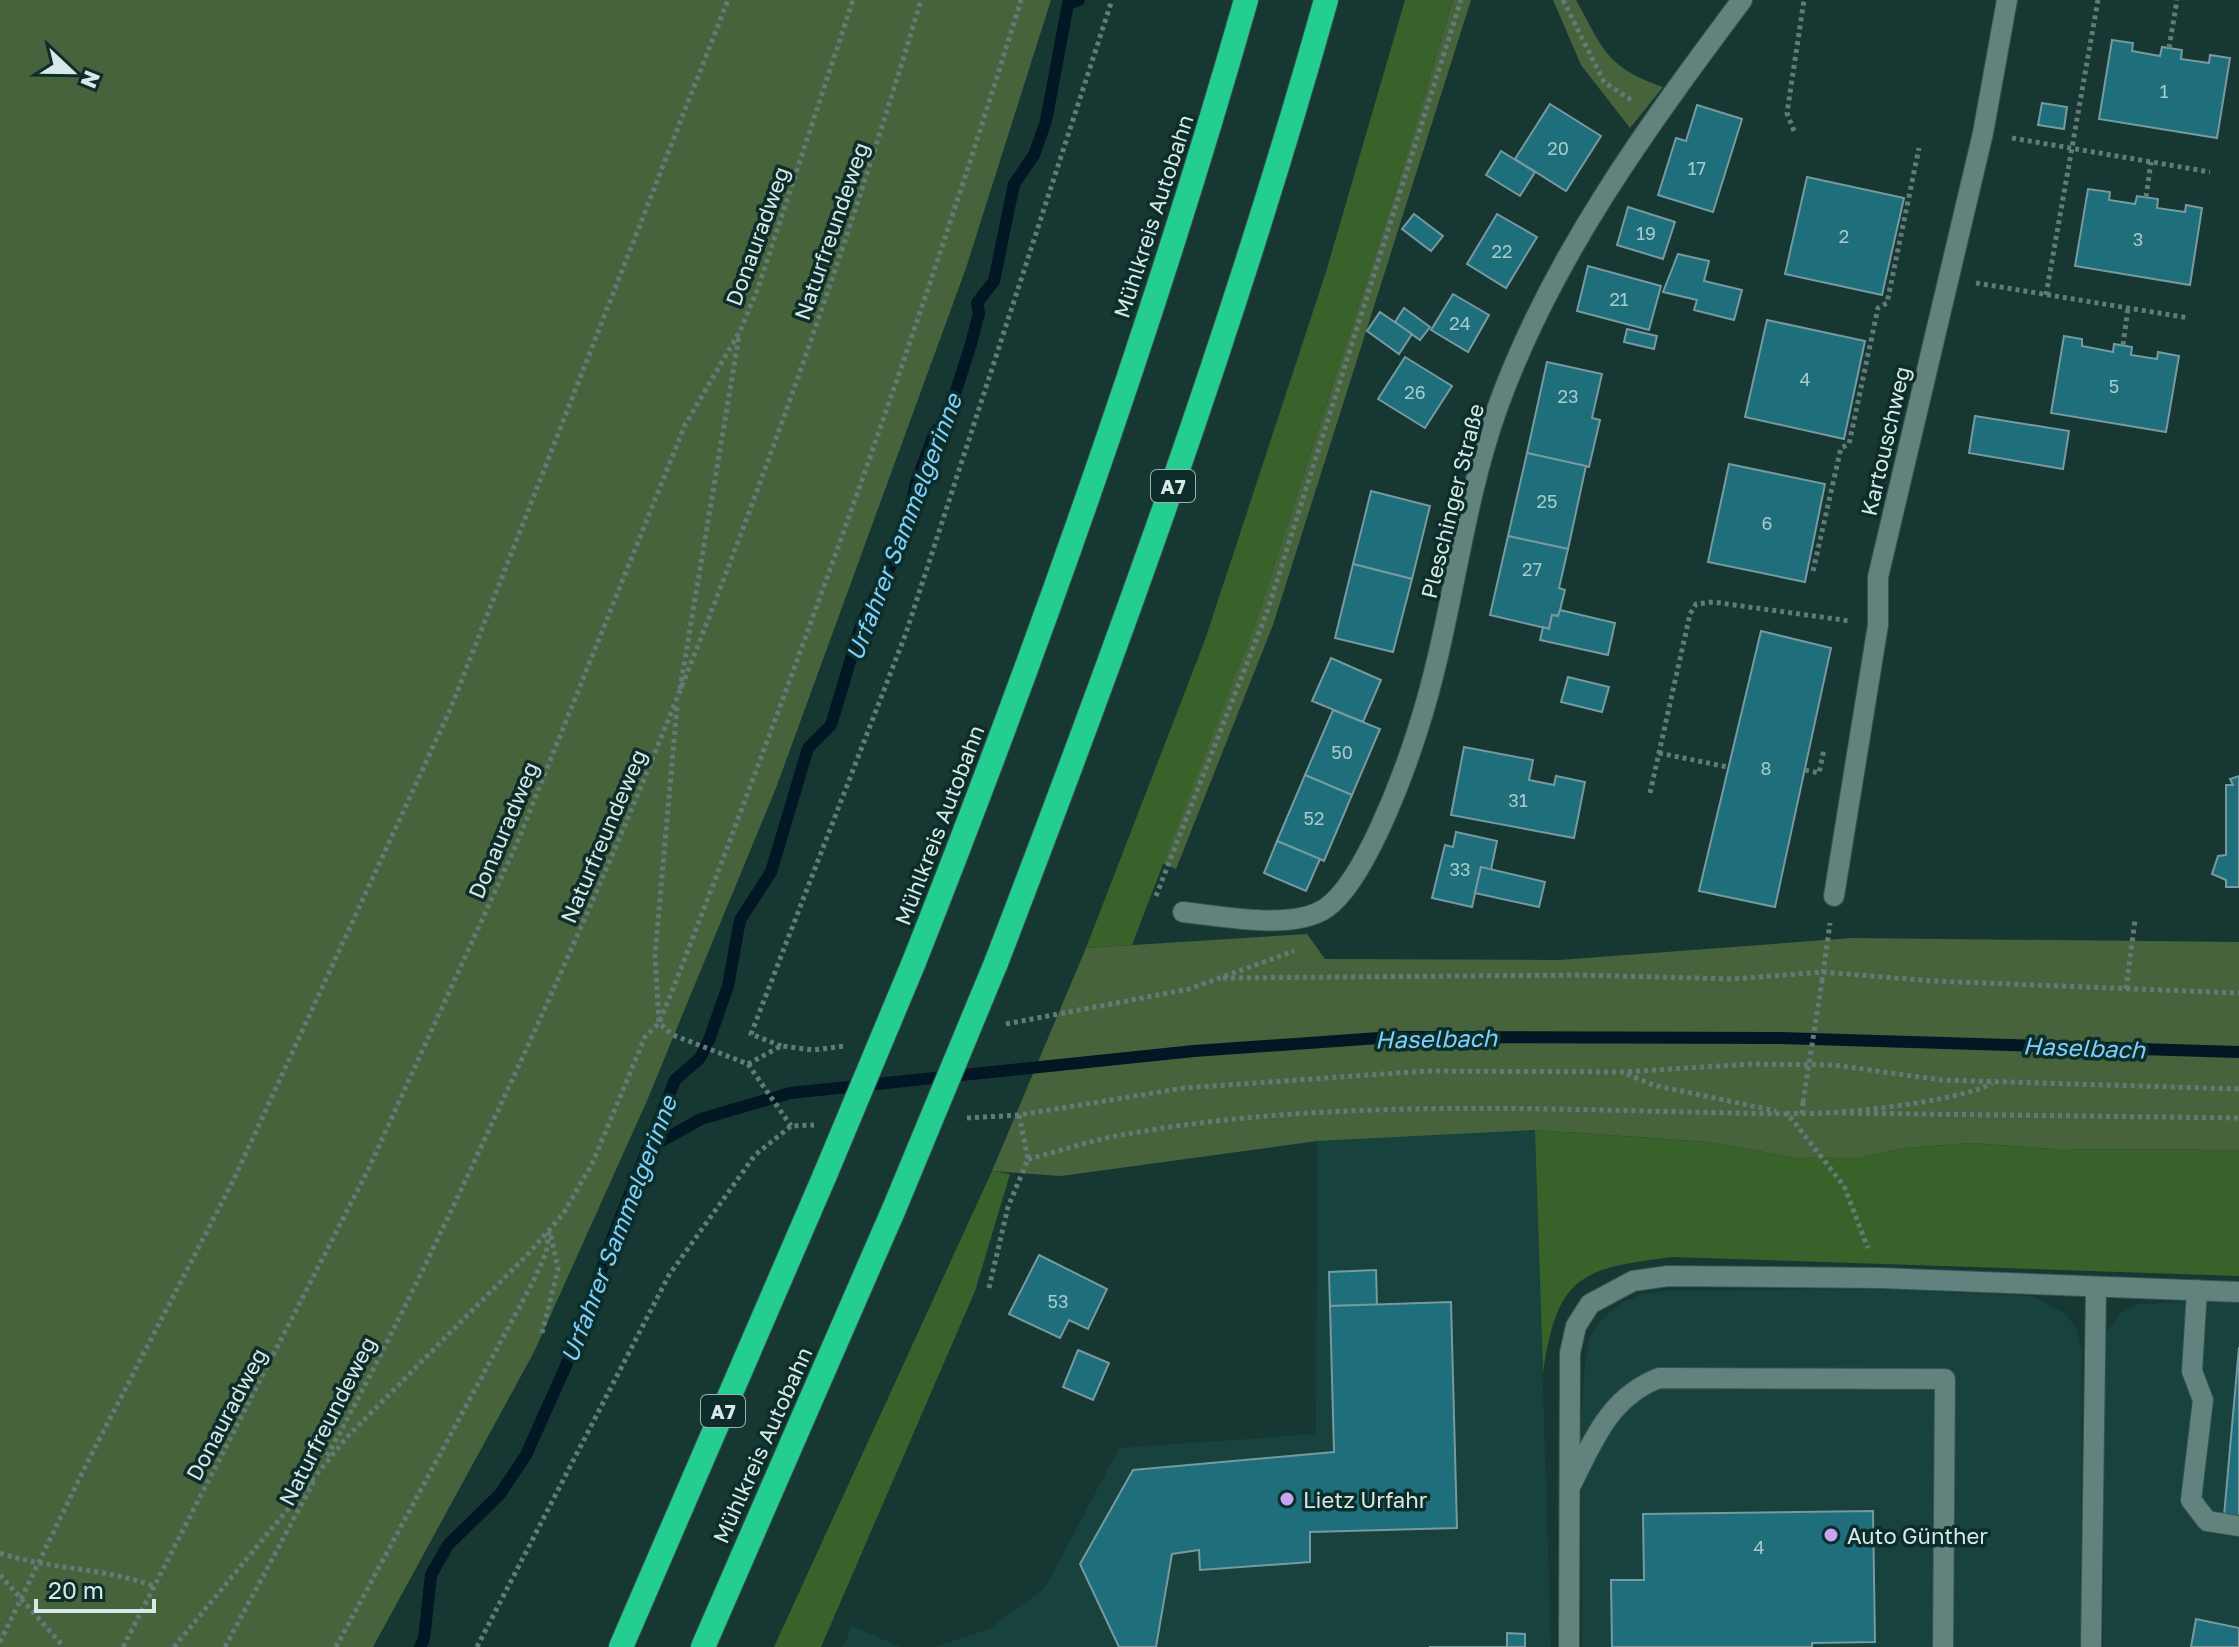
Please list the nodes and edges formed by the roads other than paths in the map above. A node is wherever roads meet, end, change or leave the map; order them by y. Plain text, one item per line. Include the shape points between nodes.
1 (1246, 0) edge
2 (1326, 0) edge
3 (1742, 0) edge
4 (2007, 0) edge
5 (1834, 896) road end
6 (1183, 912) road end
7 (2096, 1287) junction
8 (2197, 1290) junction
9 (2239, 1292) edge
10 (1570, 1487) junction
11 (2239, 1526) edge
12 (621, 1647) edge
13 (703, 1647) edge
14 (1569, 1647) edge
15 (1943, 1647) edge
16 (2091, 1647) edge

1 - 12 highway, Mühlkreis Autobahn / A7, bridge via 1084,511 914,962
2 - 13 highway, Mühlkreis Autobahn / A7, bridge via 1281,160 1150,554 996,963
3 - 6 street, Pleschinger Straße via 1587,224 1528,330 1497,410 1470,508 1432,687 1370,848 1326,908 1297,919
4 - 5 street, Kartouschweg via 1983,133 1878,577 1878,625
7 - 8 street
7 - 10 street via 1880,1278 1668,1276 1633,1281 1590,1304 1576,1326 1570,1353
7 - 16 street
8 - 9 street
8 - 11 street via 2192,1371 2203,1400 2191,1500 2207,1521
10 - 14 street
10 - 15 street via 1610,1414 1633,1388 1659,1378 1945,1379

